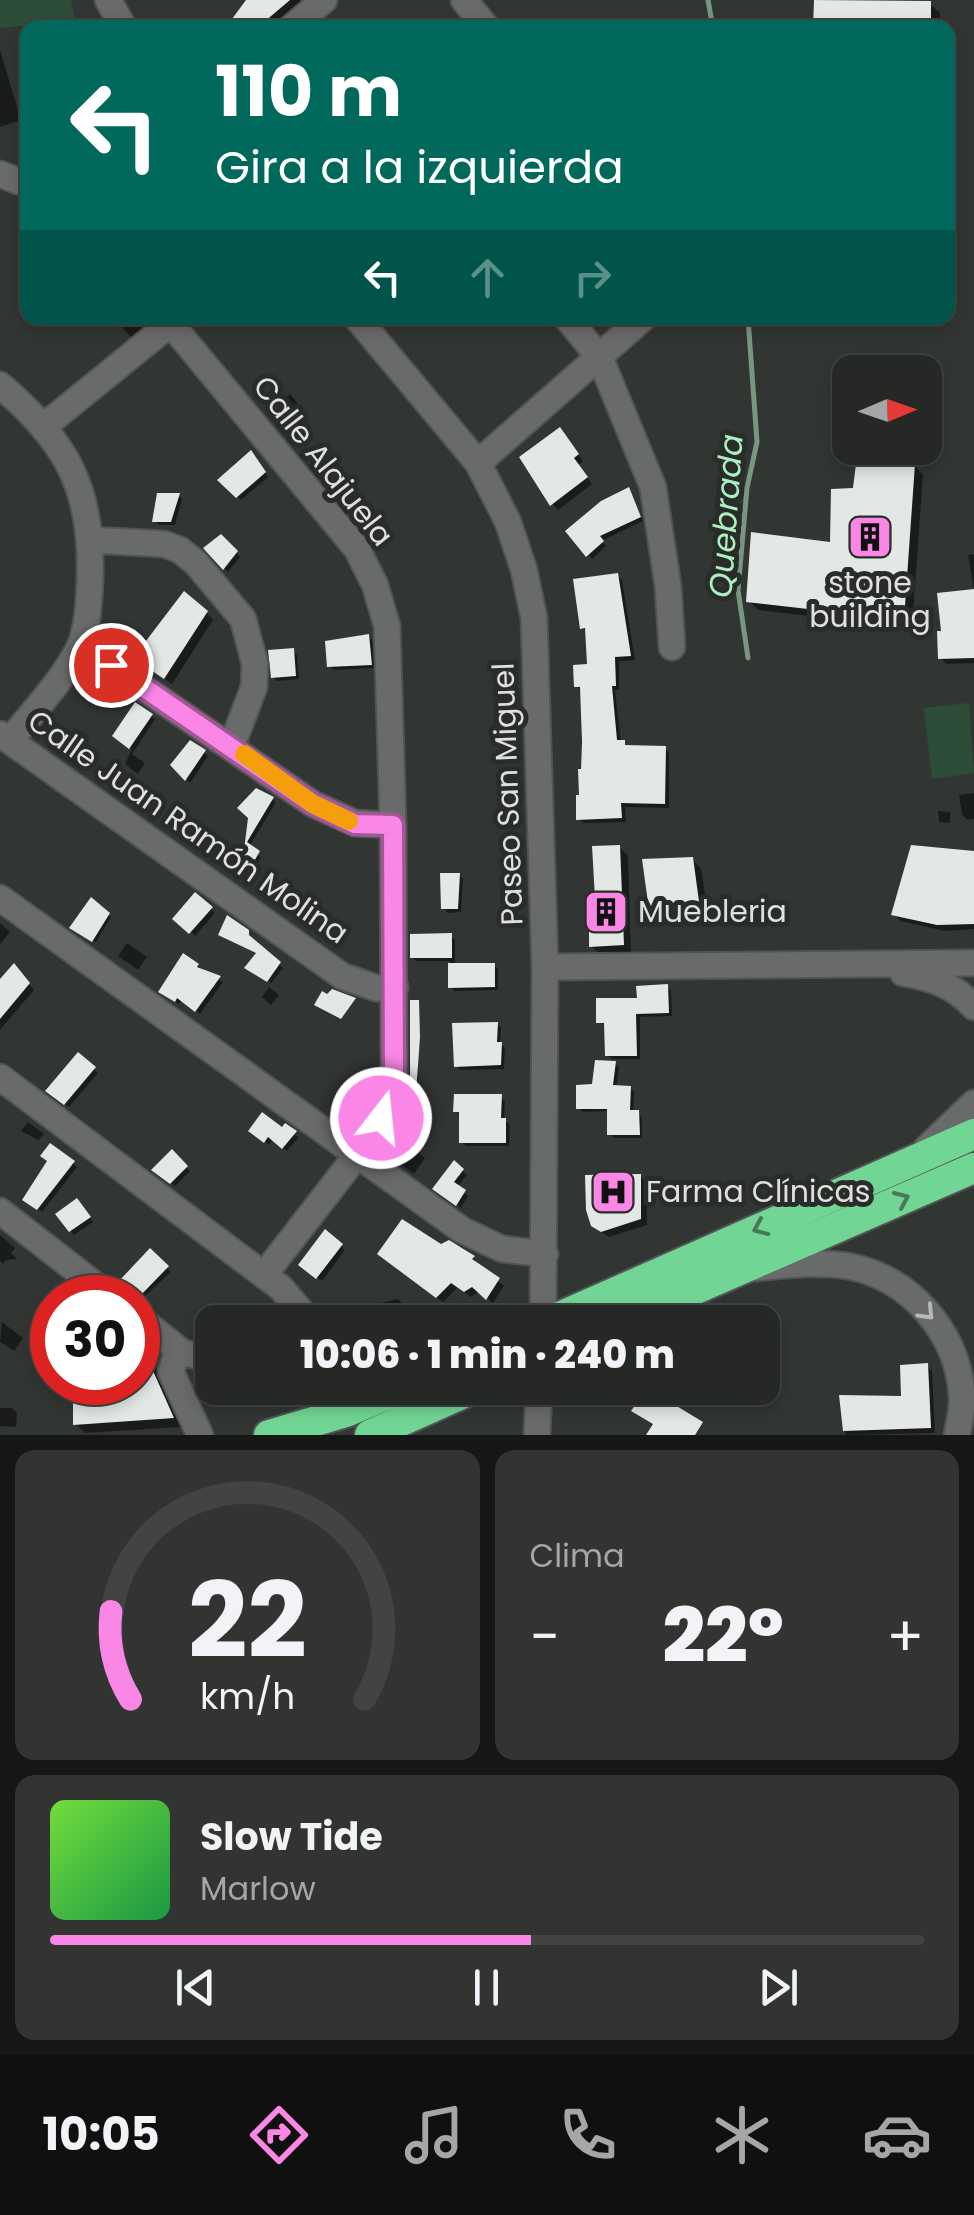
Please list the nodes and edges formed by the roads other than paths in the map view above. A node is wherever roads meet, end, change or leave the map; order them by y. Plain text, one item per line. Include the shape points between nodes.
1 (464, 0) edge
2 (480, 20) edge
3 (162, 325) edge
4 (172, 325) edge
5 (363, 325) edge
6 (572, 325) edge
7 (636, 325) edge
8 (600, 358) junction
9 (0, 385) edge
10 (43, 427) junction
11 (478, 463) junction
12 (92, 540) junction
13 (81, 645) junction
14 (672, 647) dead end
15 (5, 738) edge
16 (232, 745) junction
17 (393, 825) junction
18 (0, 898) edge
19 (974, 962) edge
20 (859, 964) junction
21 (545, 967) junction
22 (395, 987) junction
23 (974, 1007) edge
24 (0, 1077) edge
25 (974, 1103) edge
26 (974, 1134) edge
27 (357, 1154) junction
28 (913, 1160) junction
29 (974, 1168) edge
30 (0, 1210) edge
31 (545, 1266) junction
32 (740, 1270) junction
33 (83, 1275) edge
34 (264, 1275) junction
35 (295, 1305) edge
36 (545, 1305) edge
37 (584, 1305) edge
38 (659, 1305) edge
39 (160, 1335) edge
40 (183, 1353) junction
41 (195, 1354) edge
42 (362, 1405) edge
43 (436, 1405) edge
44 (539, 1405) edge
45 (974, 1420) edge
46 (537, 1431) edge
47 (200, 1435) edge
48 (269, 1435) edge
49 (370, 1435) edge
50 (957, 1435) edge
51 (968, 1435) edge

1 - 2 street
3 - 10 street
4 - 17 street, Calle Alajuela via 357,550 375,584 387,626
5 - 11 street, Paseo San Miguel
6 - 8 street
7 - 8 street
8 - 11 street
8 - 14 street via 652,487
9 - 10 street
10 - 12 street via 84,497
11 - 21 street, Paseo San Miguel via 508,522 534,618
12 - 13 street
12 - 16 street via 180,550 243,619 254,687
13 - 15 street
13 - 16 street
15 - 22 street, Calle Juan Ramón Molina via 342,976
16 - 17 street via 313,804 355,824
17 - 22 street, Calle Alajuela
18 - 27 street
19 - 20 street
20 - 21 street
20 - 23 street via 931,977
21 - 31 street, Paseo San Miguel
22 - 27 street, Calle Alajuela via 394,1074 381,1118
24 - 34 street
25 - 28 street
26 - 28 highway
27 - 31 street via 462,1230
27 - 34 street, Calle Alajuela
28 -> 37 highway
32 -> 29 highway
30 - 33 street
31 - 36 street, Paseo San Miguel
32 - 38 highway
32 -> 50 street via 818,1264 888,1280 933,1315 954,1352 962,1398
34 - 35 street
39 - 40 street
40 - 41 street
40 - 47 street via 171,1372
42 - 48 highway
43 - 49 highway
44 - 46 street
45 - 51 street

